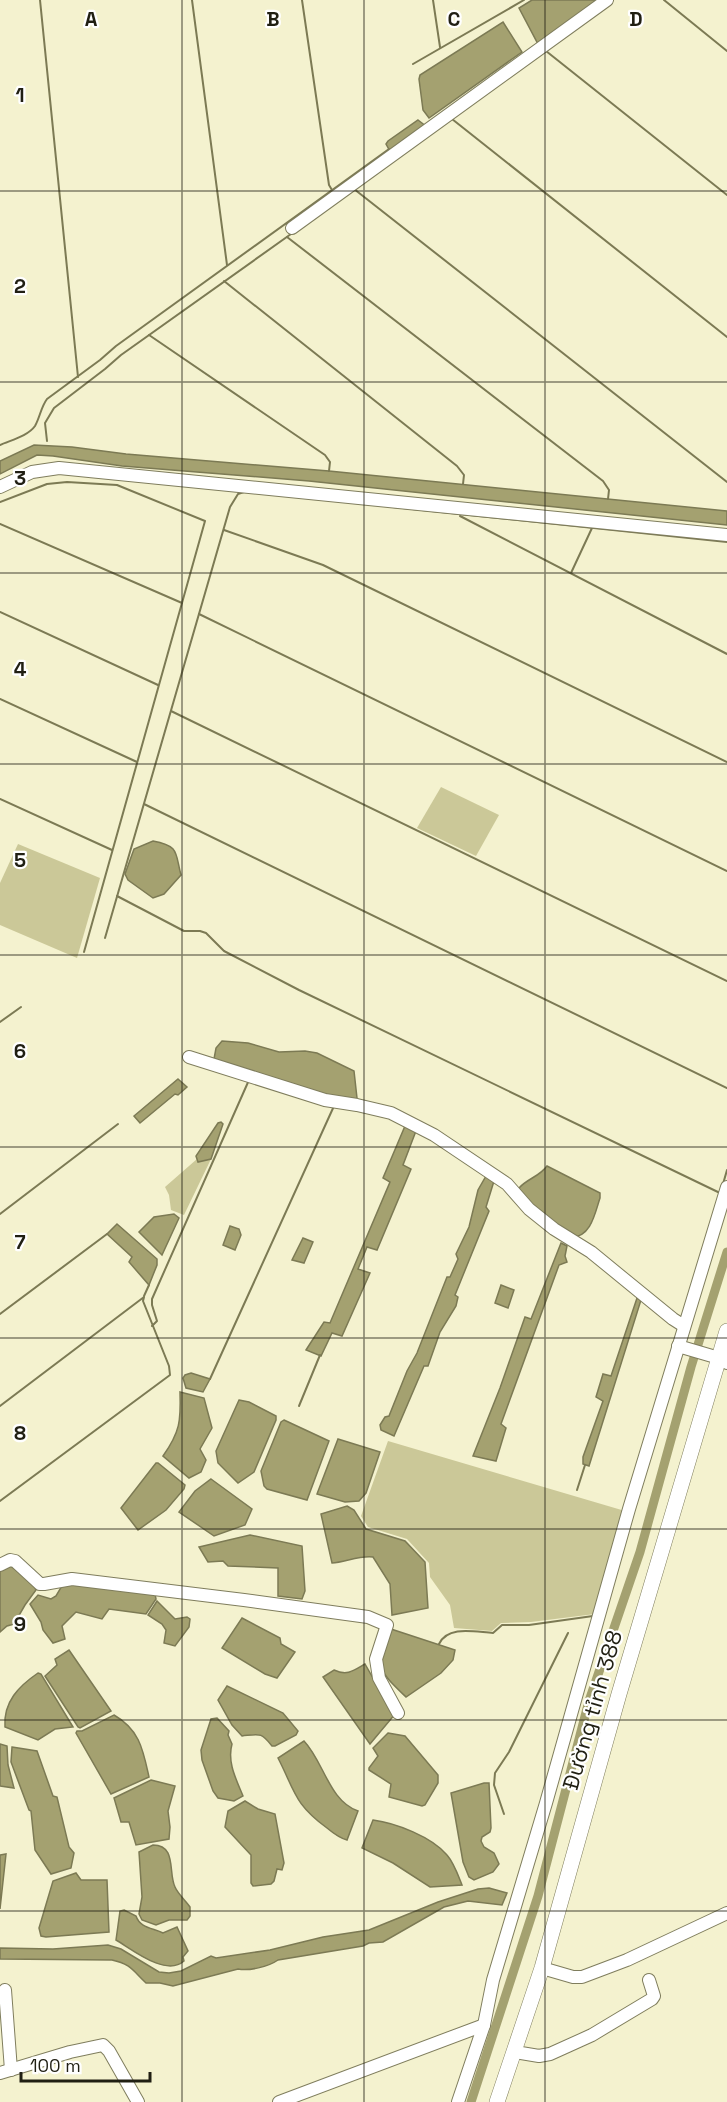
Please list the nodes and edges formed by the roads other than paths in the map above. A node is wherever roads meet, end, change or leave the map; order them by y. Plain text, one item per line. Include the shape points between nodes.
1 (607, 0) edge
2 (292, 228) dead end
3 (0, 488) edge
4 (727, 535) edge
5 (189, 1057) dead end
6 (727, 1187) edge
7 (684, 1326) junction
8 (727, 1331) edge
9 (680, 1347) junction
10 (720, 1359) edge
11 (0, 1565) edge
12 (398, 1713) dead end
13 (727, 1913) edge
14 (542, 1968) junction
15 (649, 1980) dead end
16 (5, 1990) dead end
17 (484, 2025) junction
18 (515, 2052) junction
19 (6, 2072) edge
20 (138, 2102) edge
21 (279, 2102) edge
22 (458, 2102) edge
23 (497, 2102) edge

1 - 2 street
3 - 4 street via 32,472 59,468
5 - 7 street via 325,1100 391,1113 434,1135 507,1184 529,1209 561,1235 591,1252
6 - 7 street
7 - 9 street
8 - 10 main road, Đường tỉnh 388
9 - 10 street
9 - 17 street via 493,1980
10 - 14 main road, Đường tỉnh 388
11 - 12 street via 13,1560 40,1584 72,1579 244,1599 377,1620 387,1627 376,1659 379,1678
13 - 14 street via 582,1977
14 - 18 main road, Đường tỉnh 388
15 - 18 street via 652,1999 592,2035 545,2056
16 - 19 street
17 - 21 street
17 - 22 street
18 - 23 main road, Đường tỉnh 388
19 - 20 street via 104,2045

